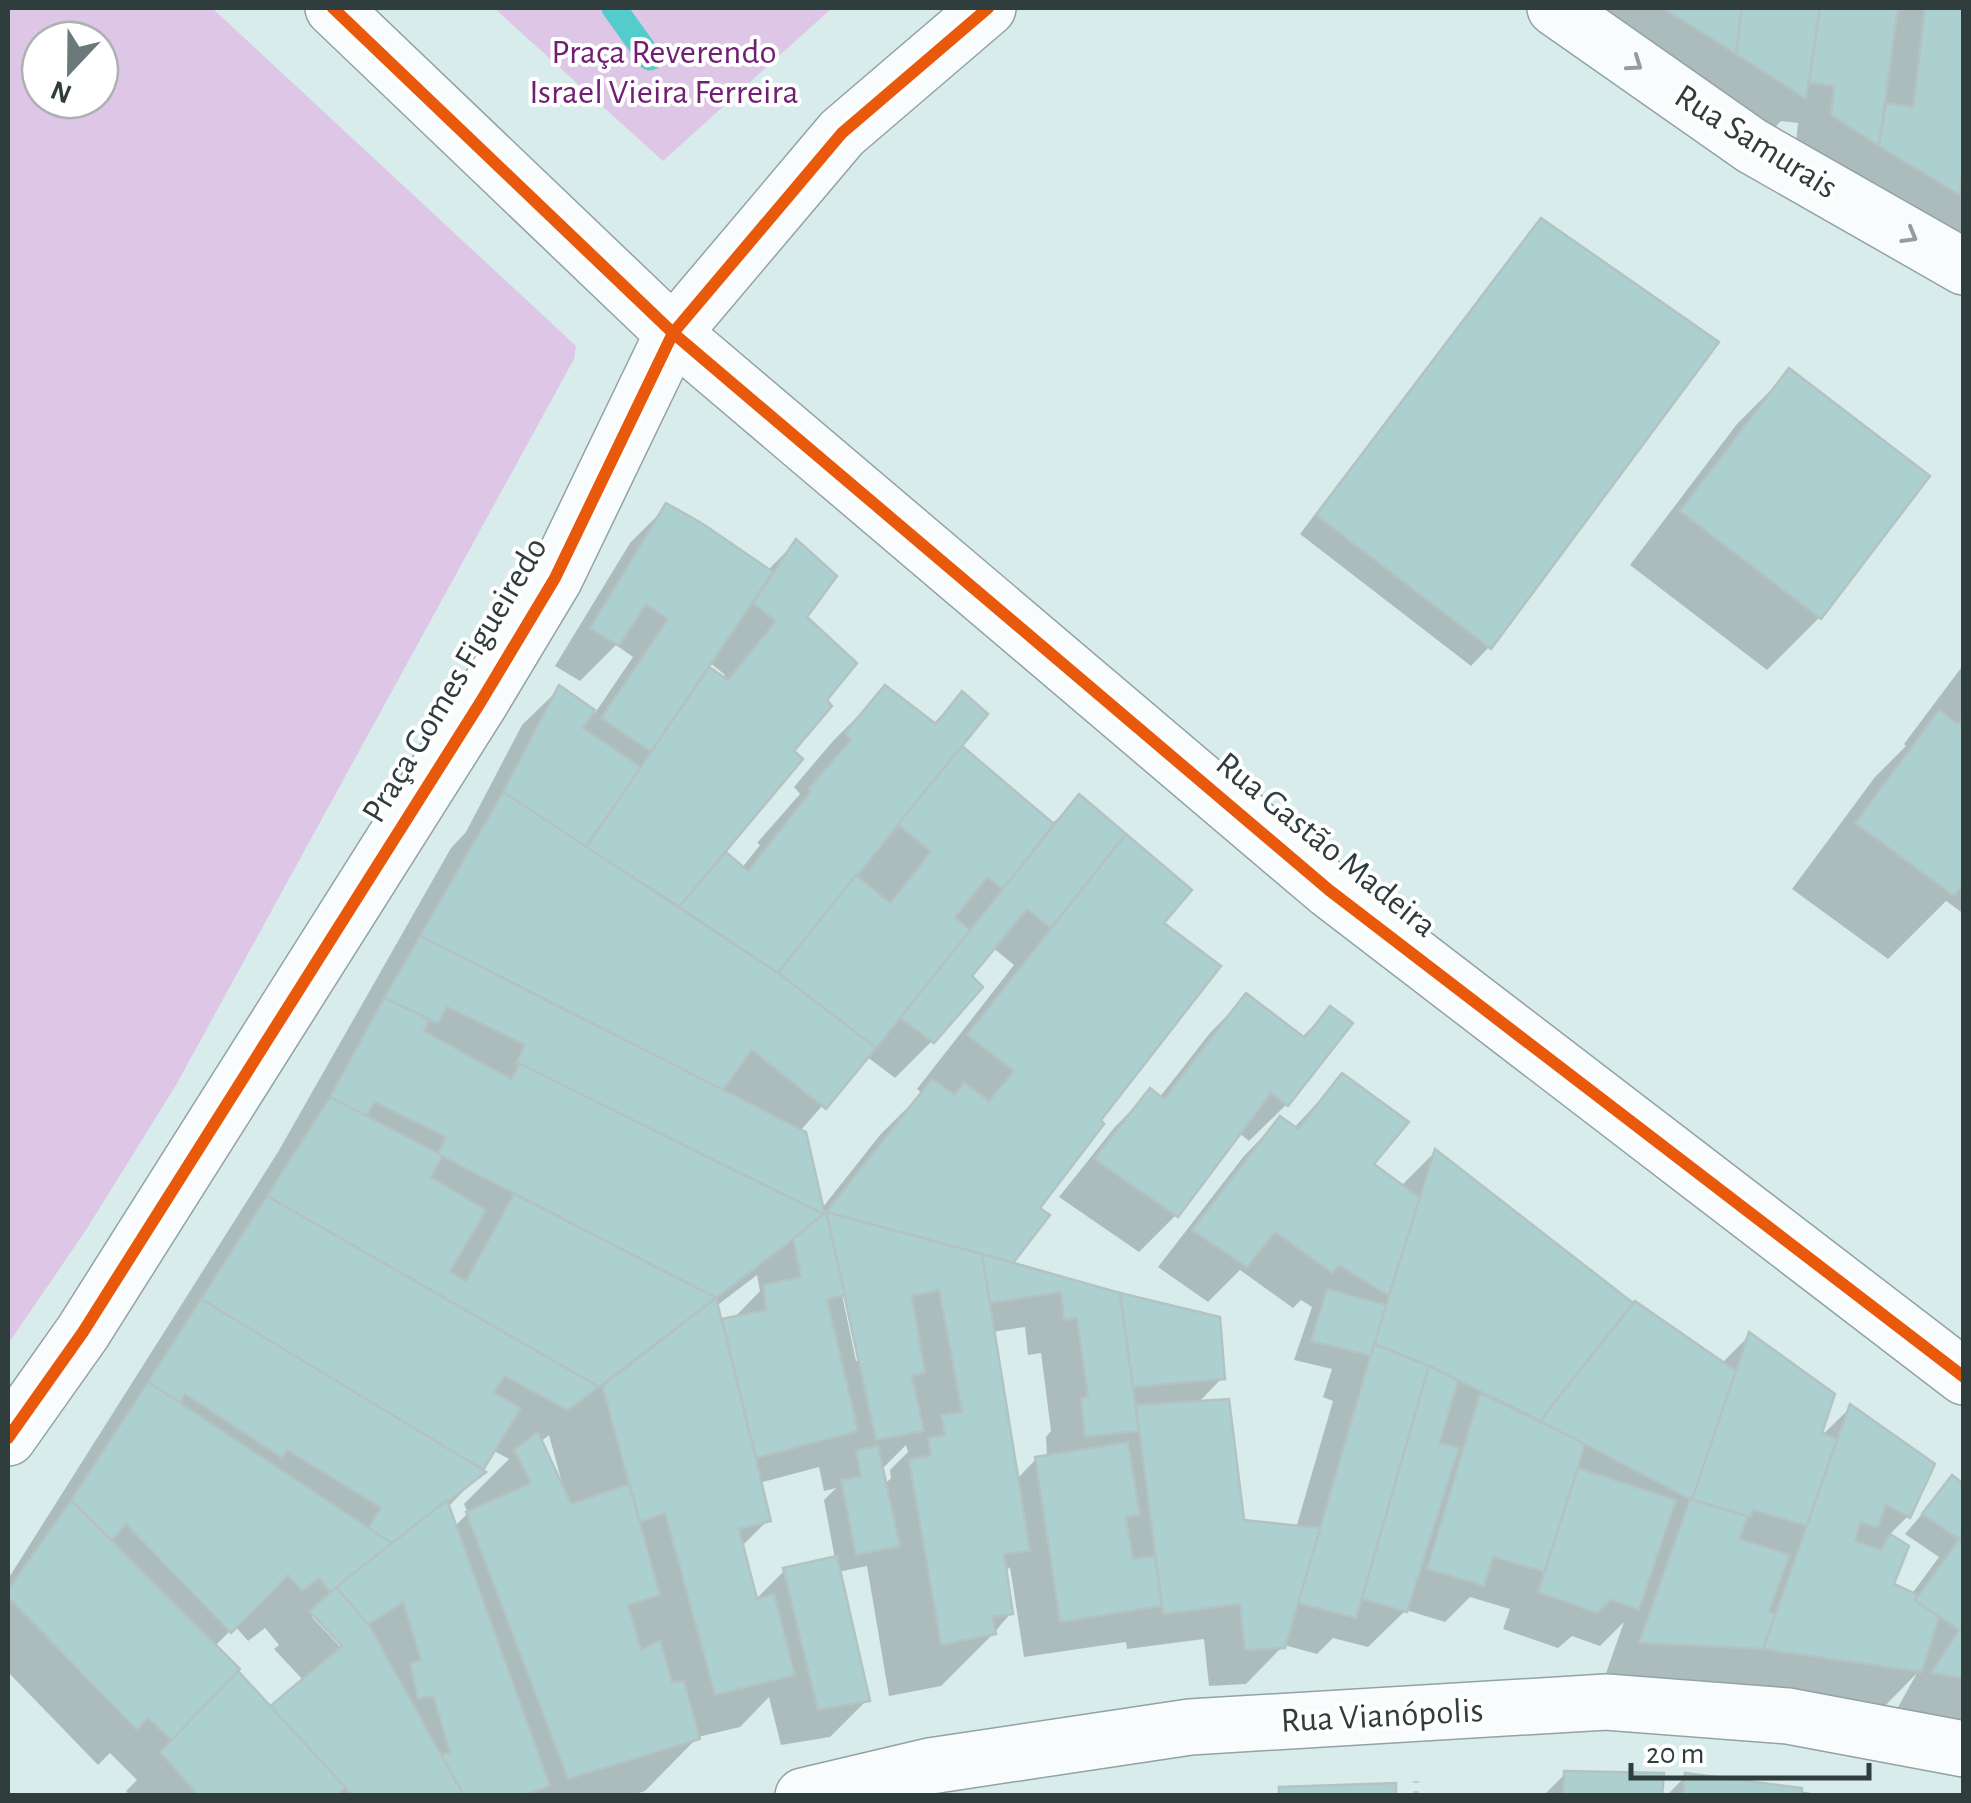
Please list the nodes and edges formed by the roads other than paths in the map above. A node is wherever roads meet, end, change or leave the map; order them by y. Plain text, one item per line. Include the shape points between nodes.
1 (333, 8) edge
2 (988, 8) edge
3 (1555, 8) edge
4 (1964, 267) edge
5 (672, 332) junction
6 (1964, 1377) edge
7 (8, 1438) edge
8 (1964, 1749) edge
9 (803, 1796) edge

1 - 5 street
2 - 5 street, Praça Gomes Figueiredo via 842,133
3 -> 4 street, Rua Samurais via 1752,146
5 - 6 street, Rua Gastão Madeira via 1330,890
5 - 7 street, Praça Gomes Figueiredo via 527,625 83,1332
8 - 9 street, Rua Vianópolis via 1788,1716 1606,1702 1190,1727 930,1766

